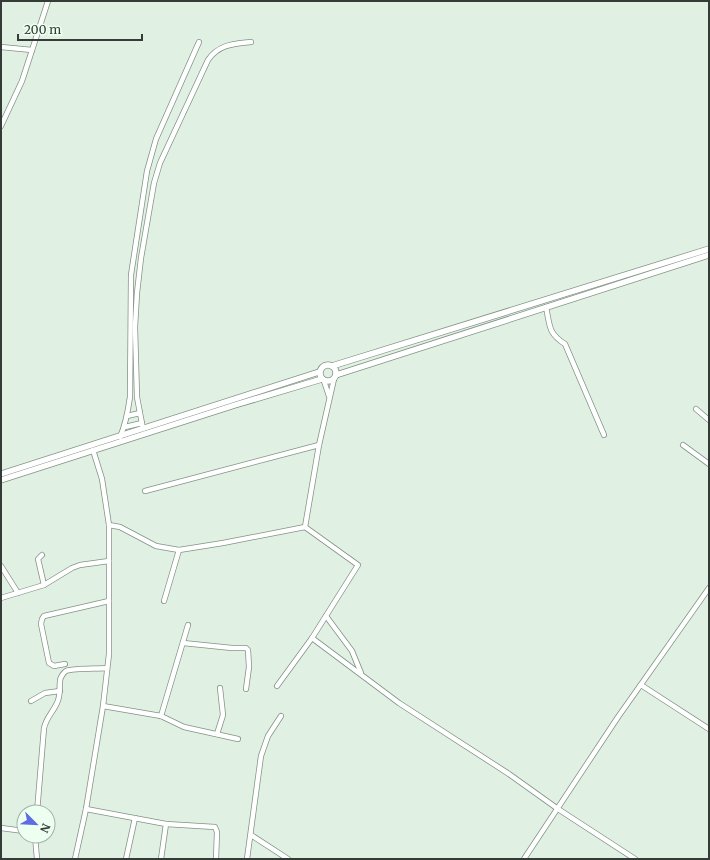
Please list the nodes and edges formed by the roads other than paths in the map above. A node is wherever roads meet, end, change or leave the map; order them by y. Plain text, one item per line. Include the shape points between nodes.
1 (48, 1) edge
2 (199, 42) dead end
3 (251, 42) dead end
4 (1, 47) edge
5 (32, 50) junction
6 (1, 126) edge
7 (709, 249) edge
8 (709, 255) edge
9 (546, 307) junction
10 (332, 366) junction
11 (319, 372) junction
12 (335, 377) junction
13 (323, 380) junction
14 (329, 398) junction
15 (696, 409) dead end
16 (140, 413) junction
17 (128, 416) junction
18 (709, 420) edge
19 (143, 426) junction
20 (125, 427) junction
21 (604, 435) dead end
22 (120, 436) junction
23 (319, 445) junction
24 (683, 445) dead end
25 (93, 450) junction
26 (709, 464) edge
27 (1, 474) edge
28 (1, 480) edge
29 (145, 491) dead end
30 (109, 525) junction
31 (305, 527) junction
32 (179, 550) junction
33 (42, 555) dead end
34 (109, 561) junction
35 (1, 566) edge
36 (44, 586) junction
37 (709, 588) edge
38 (18, 594) junction
39 (1, 598) edge
40 (109, 601) junction
41 (164, 601) dead end
42 (326, 616) junction
43 (188, 625) dead end
44 (312, 638) junction
45 (183, 643) junction
46 (65, 664) dead end
47 (107, 668) junction
48 (361, 675) junction
49 (641, 685) junction
50 (277, 686) dead end
51 (220, 688) dead end
52 (246, 689) dead end
53 (60, 690) junction
54 (31, 701) dead end
55 (103, 706) junction
56 (161, 716) junction
57 (281, 716) dead end
58 (709, 730) edge
59 (217, 734) junction
60 (238, 739) dead end
61 (38, 804) edge
62 (86, 809) junction
63 (558, 809) junction
64 (135, 818) junction
65 (166, 824) junction
66 (1, 828) edge
67 (16, 830) edge
68 (251, 835) junction
69 (36, 844) edge
70 (37, 859) edge
71 (75, 859) edge
72 (126, 859) edge
73 (161, 859) edge
74 (216, 859) edge
75 (247, 859) edge
76 (288, 859) edge
77 (524, 859) edge
78 (635, 859) edge

1 - 5 street
2 - 17 street via 156,139 147,171 131,275
3 - 16 street via 232,44 214,52 208,60 160,163 154,183 140,258 137,293 136,397
4 - 5 street
5 - 6 street via 22,81
7 - 10 street
8 - 9 street
9 - 12 street
9 - 21 street via 551,330 556,338 565,344
10 - 11 street via 323,366
10 - 12 street via 335,369
11 - 13 street
11 - 19 street
12 - 13 street via 330,382
12 - 14 street
13 - 14 street
13 - 25 street
14 - 23 street
15 - 18 street
16 - 17 street
16 - 19 street
17 - 20 street
19 - 20 street
19 - 22 street
20 - 22 street
22 - 27 street
23 - 29 street
23 - 31 street
24 - 26 street
25 - 28 street
25 - 30 street via 102,479
30 - 32 street via 120,527 156,546
30 - 34 street
31 - 32 street
31 - 42 street via 358,565
32 - 41 street
33 - 36 street via 38,559
34 - 36 street via 72,568
34 - 40 street
35 - 38 street
36 - 38 street
37 - 49 street
38 - 39 street
40 - 46 street via 44,616 41,624 49,663 54,666
40 - 47 street
42 - 44 street
42 - 48 street via 352,651
43 - 45 street
44 - 48 street
44 - 50 street
45 - 52 street via 246,648 249,667
45 - 56 street
47 - 53 street via 65,671 60,682
47 - 55 street
48 - 63 street
49 - 58 street
49 - 63 street
51 - 59 street via 223,715
53 - 54 street via 45,693
53 - 61 street via 58,702 45,721
55 - 56 street
55 - 62 street
56 - 59 street via 184,727
57 - 68 street via 268,736 262,756
59 - 60 street
62 - 64 street
62 - 71 street
63 - 77 street
63 - 78 street
64 - 65 street
64 - 72 street
65 - 73 street
65 - 74 street via 215,827
66 - 67 street
68 - 75 street
68 - 76 street
69 - 70 street

